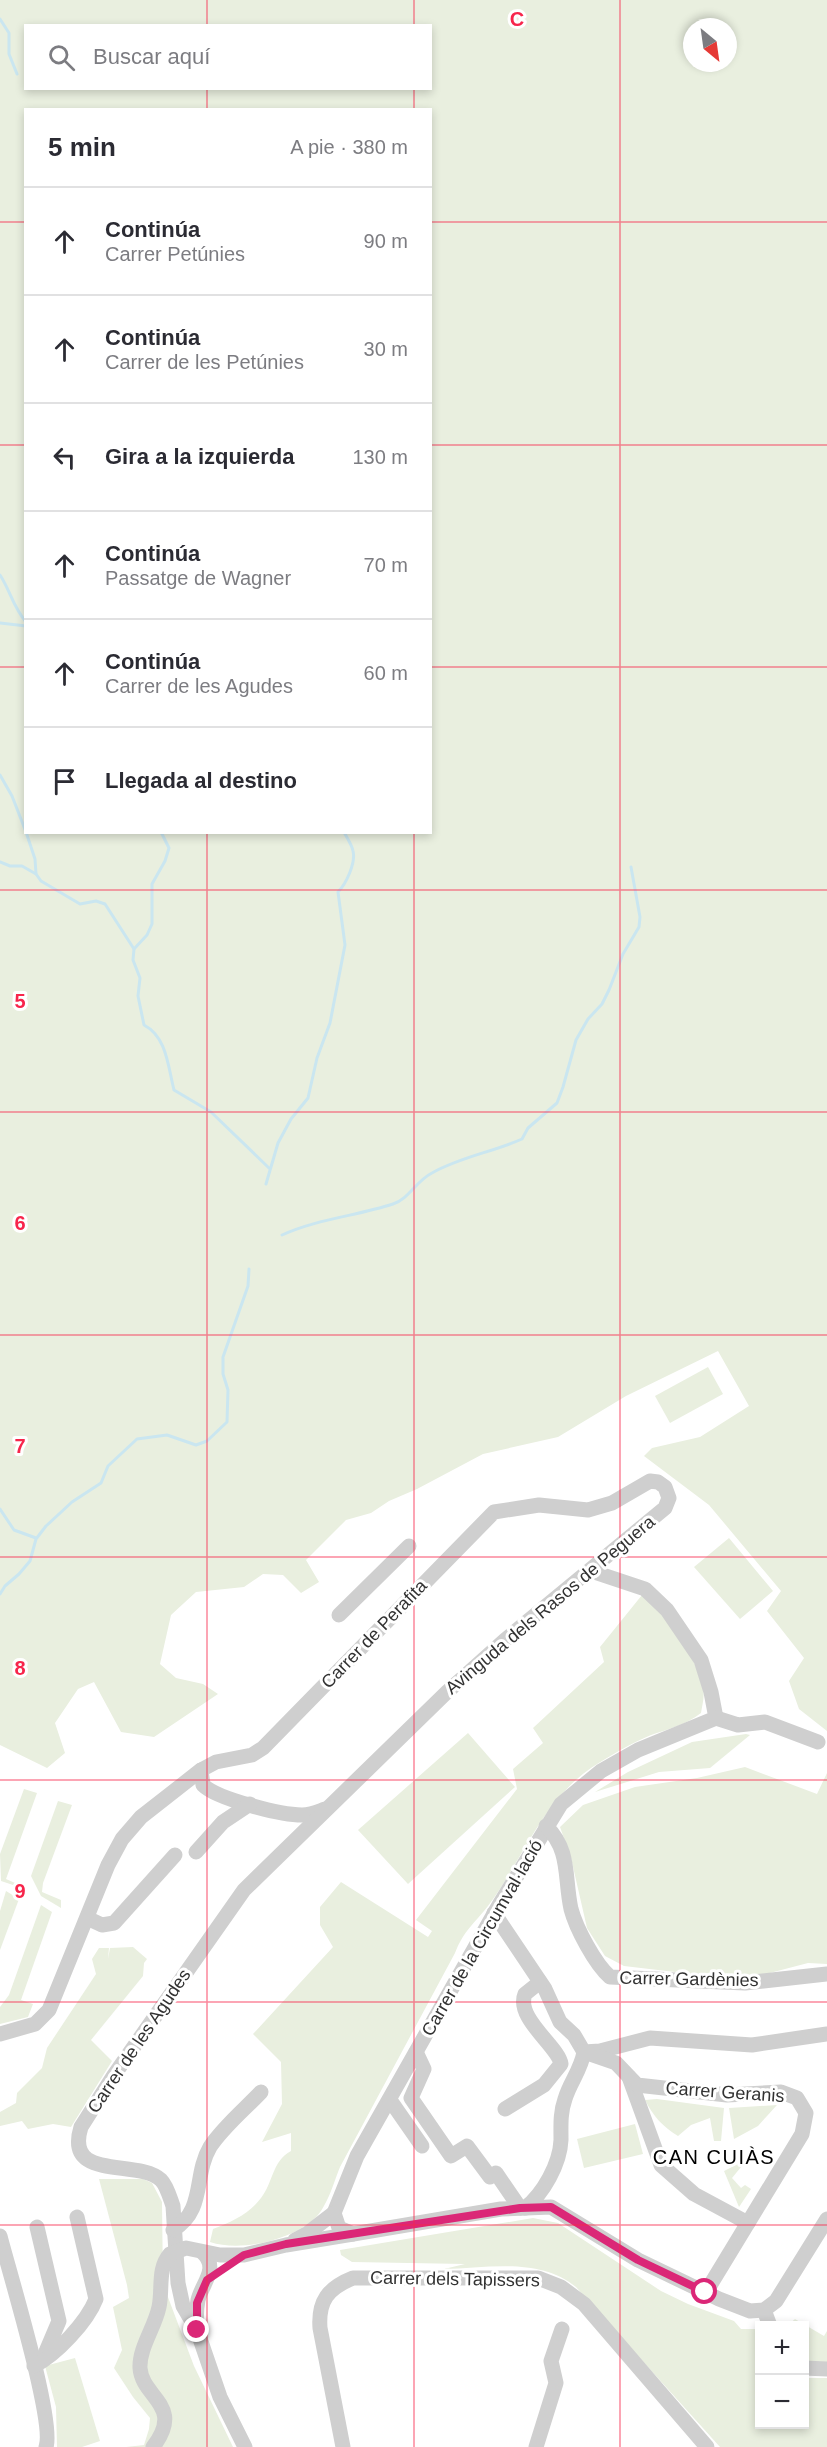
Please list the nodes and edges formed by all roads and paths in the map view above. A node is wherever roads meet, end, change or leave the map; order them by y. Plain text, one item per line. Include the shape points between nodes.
1 (549, 1506) joint
2 (409, 1546) dead end
3 (591, 1571) junction
4 (339, 1615) dead end
5 (716, 1718) junction
6 (818, 1742) dead end
7 (201, 1770) junction
8 (176, 1789) junction
9 (214, 1793) junction
10 (250, 1804) junction
11 (331, 1807) junction
12 (291, 1814) junction
13 (546, 1826) junction
14 (304, 1830) junction
15 (196, 1852) dead end
16 (175, 1855) dead end
17 (494, 1913) junction
18 (87, 1918) junction
19 (827, 1974) edge
20 (540, 1982) junction
21 (0, 2034) edge
22 (827, 2034) edge
23 (416, 2052) junction
24 (584, 2052) junction
25 (629, 2077) junction
26 (261, 2092) dead end
27 (390, 2100) junction
28 (505, 2109) dead end
29 (422, 2146) dead end
30 (523, 2208) junction
31 (334, 2213) junction
32 (77, 2217) dead end
33 (827, 2219) edge
34 (748, 2223) junction
35 (37, 2227) dead end
36 (173, 2230) junction
37 (353, 2234) junction
38 (0, 2236) edge
39 (286, 2244) junction
40 (175, 2250) junction
41 (202, 2252) junction
42 (244, 2255) junction
43 (207, 2280) junction
44 (705, 2292) junction
45 (764, 2310) junction
46 (768, 2321) edge
47 (562, 2329) dead end
48 (197, 2330) junction
49 (37, 2364) junction
50 (827, 2369) edge
51 (809, 2370) edge
52 (46, 2447) edge
53 (153, 2447) edge
54 (245, 2447) edge
55 (343, 2447) edge
56 (536, 2447) edge
57 (707, 2447) edge

1 - 3 street, Avinguda dels Rasos de Peguera via 595,1509 650,1481 667,1490 665,1508
1 - 7 street, Carrer de Perafita via 494,1512 263,1748
2 - 4 street, Carrer de Perafita
3 - 5 street via 645,1589 668,1610 700,1660
3 - 11 street, Avinguda dels Rasos de Peguera via 447,1692
5 - 6 street via 738,1725 765,1722
5 - 13 street, Carrer de la Circumval·lació via 601,1770 561,1804
7 - 8 street
7 - 9 street via 203,1785
8 - 9 street
8 - 18 street via 141,1817 122,1839
9 - 10 street
10 - 12 street
10 - 15 street via 223,1821
11 - 12 street via 313,1814
11 - 14 street, Avinguda dels Rasos de Peguera
12 - 14 street via 302,1822
13 - 17 street, Carrer de la Circumval·lació
13 - 19 street, Carrer Gardènies via 559,1838 579,1931 610,1977 745,1983
14 - 36 street, Carrer de les Agudes via 244,1890 118,2070 78,2136 88,2160 98,2166 142,2170 161,2180 173,2206
16 - 18 street via 114,1923 102,1925
17 - 20 street
17 - 23 street, Carrer de la Circumval·lació
18 - 21 street via 49,2010 36,2024
20 - 24 street via 557,2016
20 - 28 street via 523,2000 537,2031 559,2055 561,2064 544,2085
22 - 24 street via 752,2045 650,2038
23 - 27 street, Carrer de la Circumval·lació
23 - 30 street via 424,2069 411,2098 451,2156 467,2146 490,2177 496,2173
24 - 25 street, Carrer Geranis via 616,2063
24 - 30 street via 563,2104 558,2156 540,2194
25 - 34 street via 661,2165 694,2194
25 - 34 street, Carrer Geranis via 637,2085 727,2096 781,2092 797,2098 806,2113 802,2134
26 - 36 street via 211,2145 188,2219
27 - 29 street
27 - 31 street, Carrer de la Circumval·lació via 357,2156
30 - 37 street
30 - 44 street via 551,2207 638,2260
31 - 37 street via 339,2228
31 - 39 street
32 - 49 street via 96,2299 81,2323
33 - 45 street via 776,2301
34 - 44 street, Carrer Geranis
35 - 49 street via 59,2320
36 - 40 street, Carrer de les Agudes
37 - 39 street
38 - 49 street
39 - 42 street
40 - 41 street
40 - 48 street, Carrer de les Agudes via 180,2295
40 - 53 street via 163,2264 159,2306 140,2366 164,2417
41 - 42 street
41 - 43 street, Carrer de les Agudes via 211,2263
42 - 43 street
43 - 48 street, Carrer de les Agudes via 197,2303
44 - 45 street via 750,2311
45 - 46 street
47 - 56 street via 550,2361 556,2383
48 - 54 street, Carrer de les Agudes via 220,2397
49 - 52 street via 48,2436
50 - 51 street
55 - 57 street, Carrer dels Tapissers via 320,2328 319,2312 331,2290 352,2278 538,2278 556,2284 584,2304

